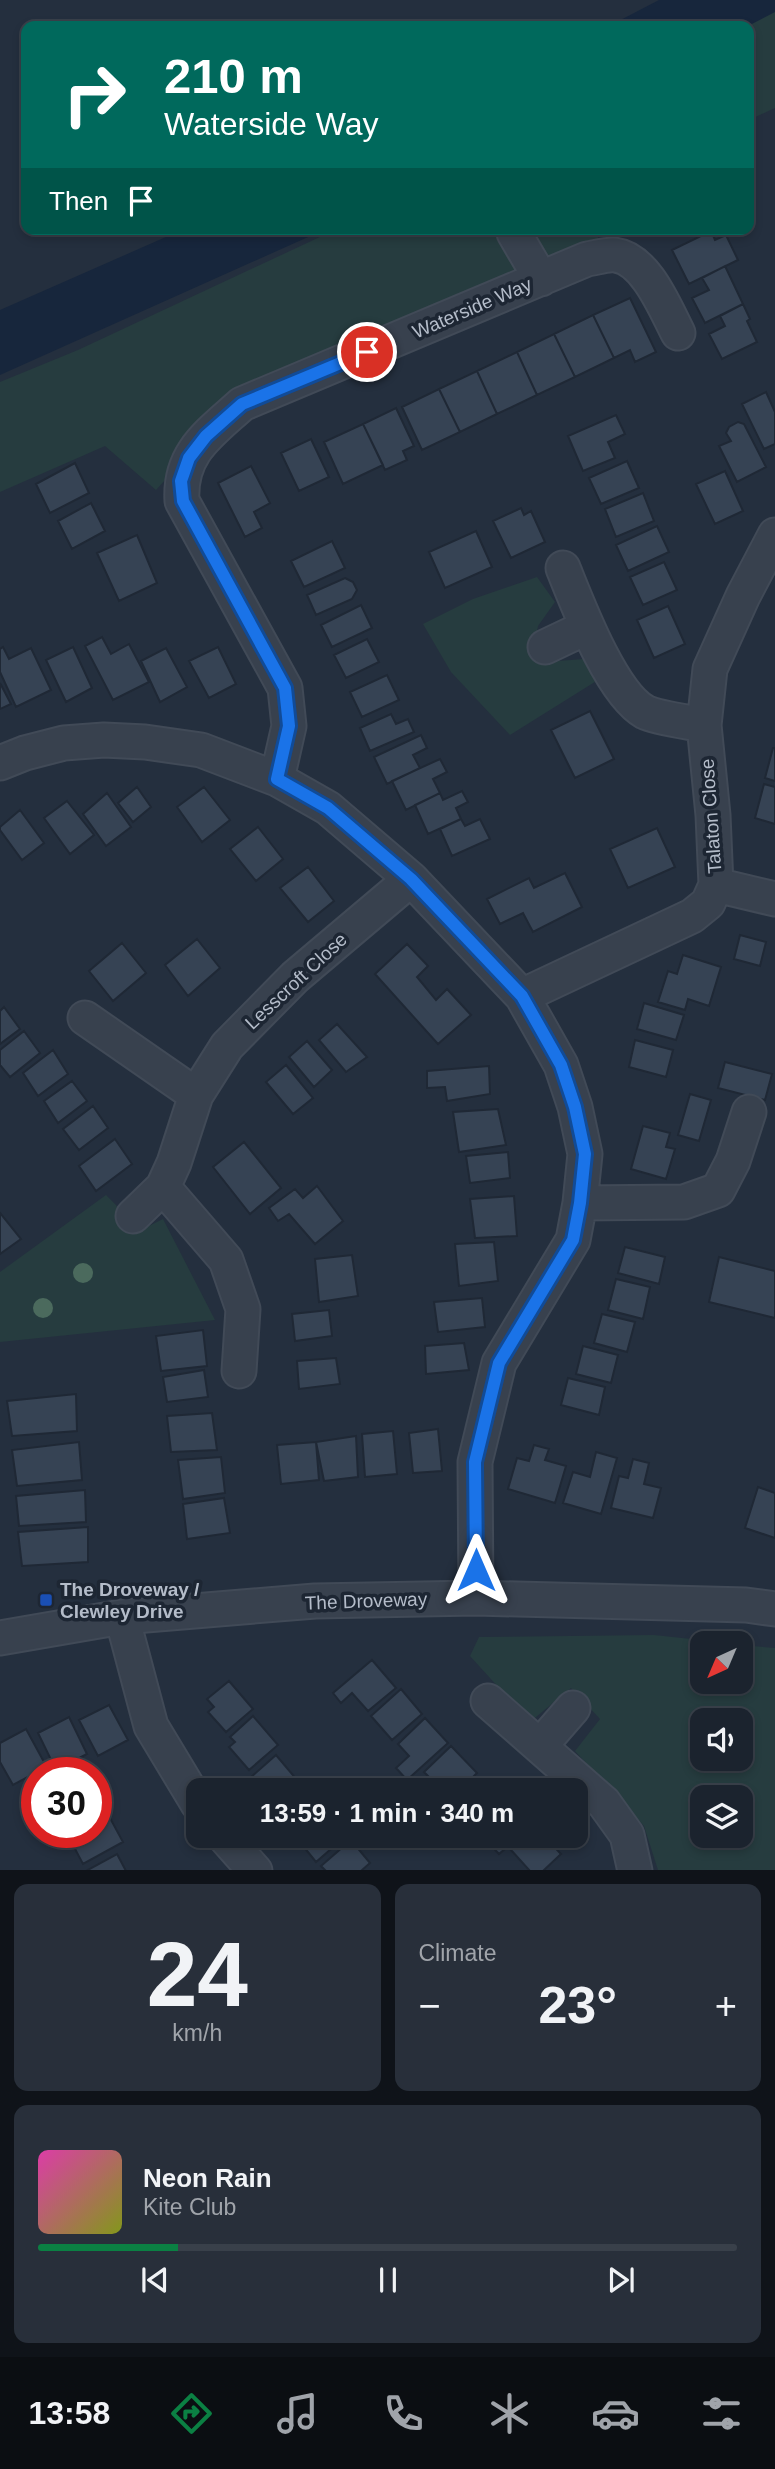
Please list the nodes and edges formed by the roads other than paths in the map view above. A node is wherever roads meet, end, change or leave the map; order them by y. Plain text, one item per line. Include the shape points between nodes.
1 (515, 235) edge
2 (541, 279) junction
3 (678, 333) dead end
4 (775, 535) edge
5 (563, 568) dead end
6 (587, 627) junction
7 (545, 647) dead end
8 (704, 725) junction
9 (0, 763) edge
10 (277, 779) junction
11 (411, 879) junction
12 (716, 885) junction
13 (775, 899) edge
14 (522, 996) junction
15 (85, 1018) dead end
16 (196, 1095) junction
17 (749, 1112) dead end
18 (163, 1187) junction
19 (580, 1203) junction
20 (133, 1216) dead end
21 (239, 1371) dead end
22 (476, 1598) junction
23 (761, 1607) edge
24 (122, 1616) junction
25 (0, 1638) edge
26 (488, 1701) dead end
27 (573, 1708) dead end
28 (540, 1746) junction
29 (186, 1784) edge
30 (235, 1848) edge
31 (254, 1870) edge
32 (635, 1870) edge

1 - 2 street
2 - 3 street, Waterside Way via 587,259 615,255 638,267 653,285
2 - 10 street, Waterside Way via 242,404 189,458 181,481 183,501 285,688 289,726
4 - 8 street, Talaton Close via 710,669
5 - 6 street
6 - 7 street
6 - 8 street via 624,693 646,712
8 - 12 street, Talaton Close
9 - 10 street via 64,743 145,742 201,750
10 - 11 street via 328,808
11 - 14 street
11 - 16 street, Lesscroft Close via 295,977 227,1046
12 - 13 street
12 - 14 street, Talaton Close via 708,903 692,916
14 - 19 street via 561,1065 575,1107 585,1154
15 - 16 street
16 - 18 street, Lesscroft Close
17 - 19 street via 718,1190 684,1202
18 - 20 street
18 - 21 street via 226,1260 243,1309
19 - 22 street via 573,1240 499,1363 475,1462
22 - 23 street, The Droveway
22 - 24 street, The Droveway via 316,1601
24 - 25 street, The Droveway
24 - 29 street via 151,1726
26 - 28 street
27 - 28 street
28 - 32 street via 604,1803 627,1835
30 - 31 street

